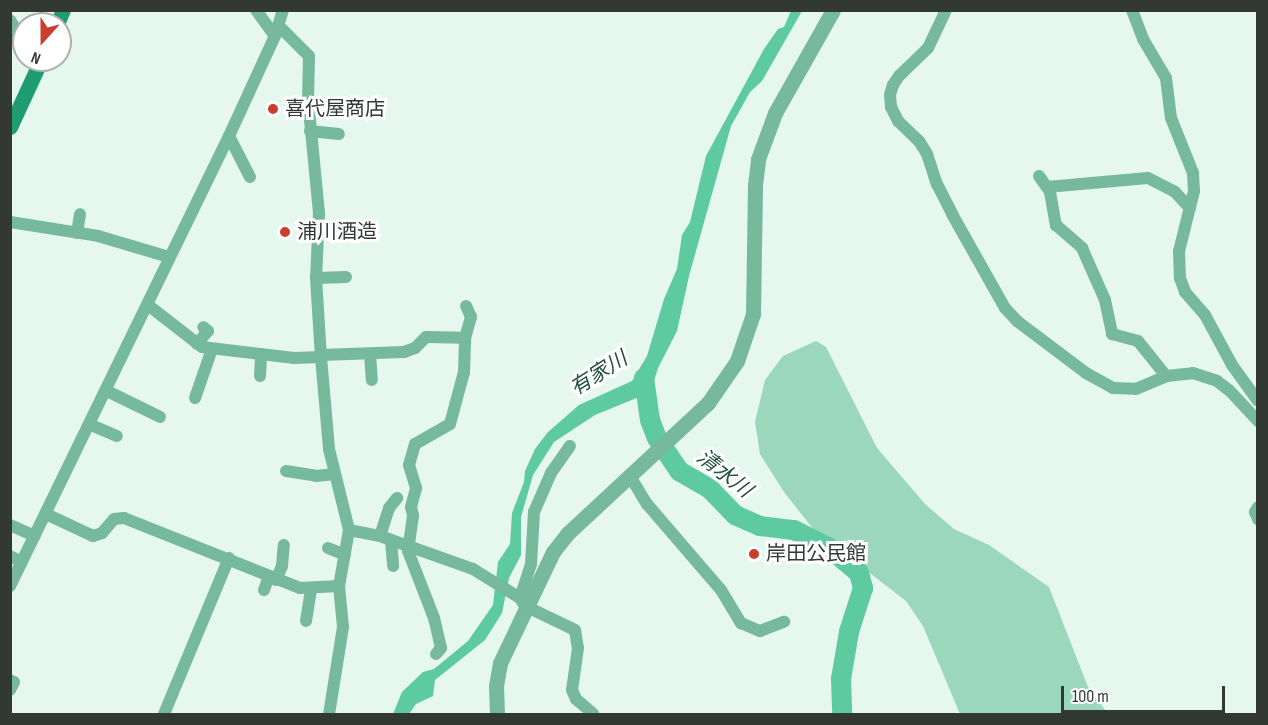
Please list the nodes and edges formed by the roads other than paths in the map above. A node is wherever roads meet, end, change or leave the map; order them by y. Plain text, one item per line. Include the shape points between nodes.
1 (256, 10) edge
2 (283, 10) edge
3 (833, 10) edge
4 (946, 10) edge
5 (1132, 10) edge
6 (277, 31) junction
7 (35, 72) edge
8 (10, 127) edge
9 (310, 131) junction
10 (339, 134) dead end
11 (229, 136) junction
12 (250, 177) dead end
13 (1190, 208) junction
14 (80, 214) dead end
15 (10, 222) edge
16 (77, 233) junction
17 (169, 257) junction
18 (346, 277) dead end
19 (316, 278) junction
20 (148, 305) junction
21 (466, 306) dead end
22 (203, 327) dead end
23 (465, 338) junction
24 (197, 344) junction
25 (212, 349) junction
26 (261, 354) junction
27 (370, 354) junction
28 (321, 356) junction
29 (260, 376) dead end
30 (1166, 376) junction
31 (372, 380) dead end
32 (107, 391) junction
33 (195, 398) dead end
34 (1257, 401) edge
35 (160, 417) dead end
36 (1257, 421) edge
37 (91, 424) junction
38 (117, 436) dead end
39 (570, 446) dead end
40 (286, 471) dead end
41 (335, 474) junction
42 (630, 476) junction
43 (339, 489) junction
44 (397, 498) dead end
45 (1257, 507) edge
46 (336, 509) dead end
47 (46, 514) junction
48 (1257, 519) edge
49 (10, 525) edge
50 (350, 530) junction
51 (35, 536) junction
52 (385, 538) junction
53 (284, 545) dead end
54 (408, 547) junction
55 (328, 548) dead end
56 (345, 555) junction
57 (10, 556) edge
58 (229, 558) junction
59 (22, 562) junction
60 (393, 566) dead end
61 (272, 578) junction
62 (10, 586) edge
63 (339, 586) junction
64 (264, 590) dead end
65 (311, 590) junction
66 (521, 600) junction
67 (306, 621) dead end
68 (784, 622) dead end
69 (436, 654) dead end
70 (10, 680) edge
71 (10, 690) edge
72 (164, 714) edge
73 (329, 714) edge
74 (497, 714) edge
75 (593, 714) edge

1 - 6 street
2 - 6 street
3 - 42 street via 775,113 758,159 754,184 756,289 747,338 726,381
4 - 30 street via 928,48 893,85 891,107 927,154 937,184 998,297 1017,321 1086,373 1113,388 1136,389
5 - 13 street via 1143,39 1166,78 1171,118 1193,173
6 - 9 street via 309,56
6 - 11 street
7 - 8 main road
9 - 10 street
9 - 19 street via 319,213
11 - 12 street
11 - 17 street
13 - 30 street via 1175,192 1148,178 1043,182 1056,225 1082,248 1105,300 1112,334 1138,341
13 - 34 street via 1179,251 1180,278 1185,292 1205,315
14 - 16 street
15 - 16 street
16 - 17 street
17 - 20 street
18 - 19 street
19 - 28 street
20 - 24 street
20 - 32 street
21 - 23 street via 471,317
22 - 24 street via 208,331
23 - 27 street via 437,335 426,337 412,351
23 - 54 street via 464,372 450,424 415,444 411,455 409,465 416,488
24 - 25 street
25 - 26 street
25 - 33 street
26 - 28 street
26 - 29 street
27 - 28 street
27 - 31 street
28 - 41 street via 329,449
30 - 36 street via 1193,373 1216,381
32 - 35 street
32 - 37 street
37 - 38 street
37 - 47 street
39 - 66 street via 551,473 534,512 531,564
40 - 41 street via 316,476
41 - 43 street
42 - 66 street via 563,540
42 - 68 street via 647,504 721,590 741,623 760,631
43 - 46 street via 334,498
43 - 50 street
44 - 52 street via 389,508
45 - 48 street
47 - 51 street
47 - 58 street via 93,536 102,533 114,519 124,518
49 - 51 street
50 - 52 street
50 - 56 street
51 - 59 street
52 - 54 street
52 - 60 street
53 - 61 street via 282,566
54 - 66 street via 489,576
54 - 69 street via 434,618 441,648
55 - 56 street
56 - 63 street
57 - 59 street
58 - 61 street
58 - 72 street
59 - 62 street
61 - 64 street
61 - 65 street
63 - 65 street
63 - 73 street via 343,627
65 - 67 street
66 - 74 street via 500,663
66 - 75 street via 575,630 578,648 572,690
70 - 71 street via 14,682

